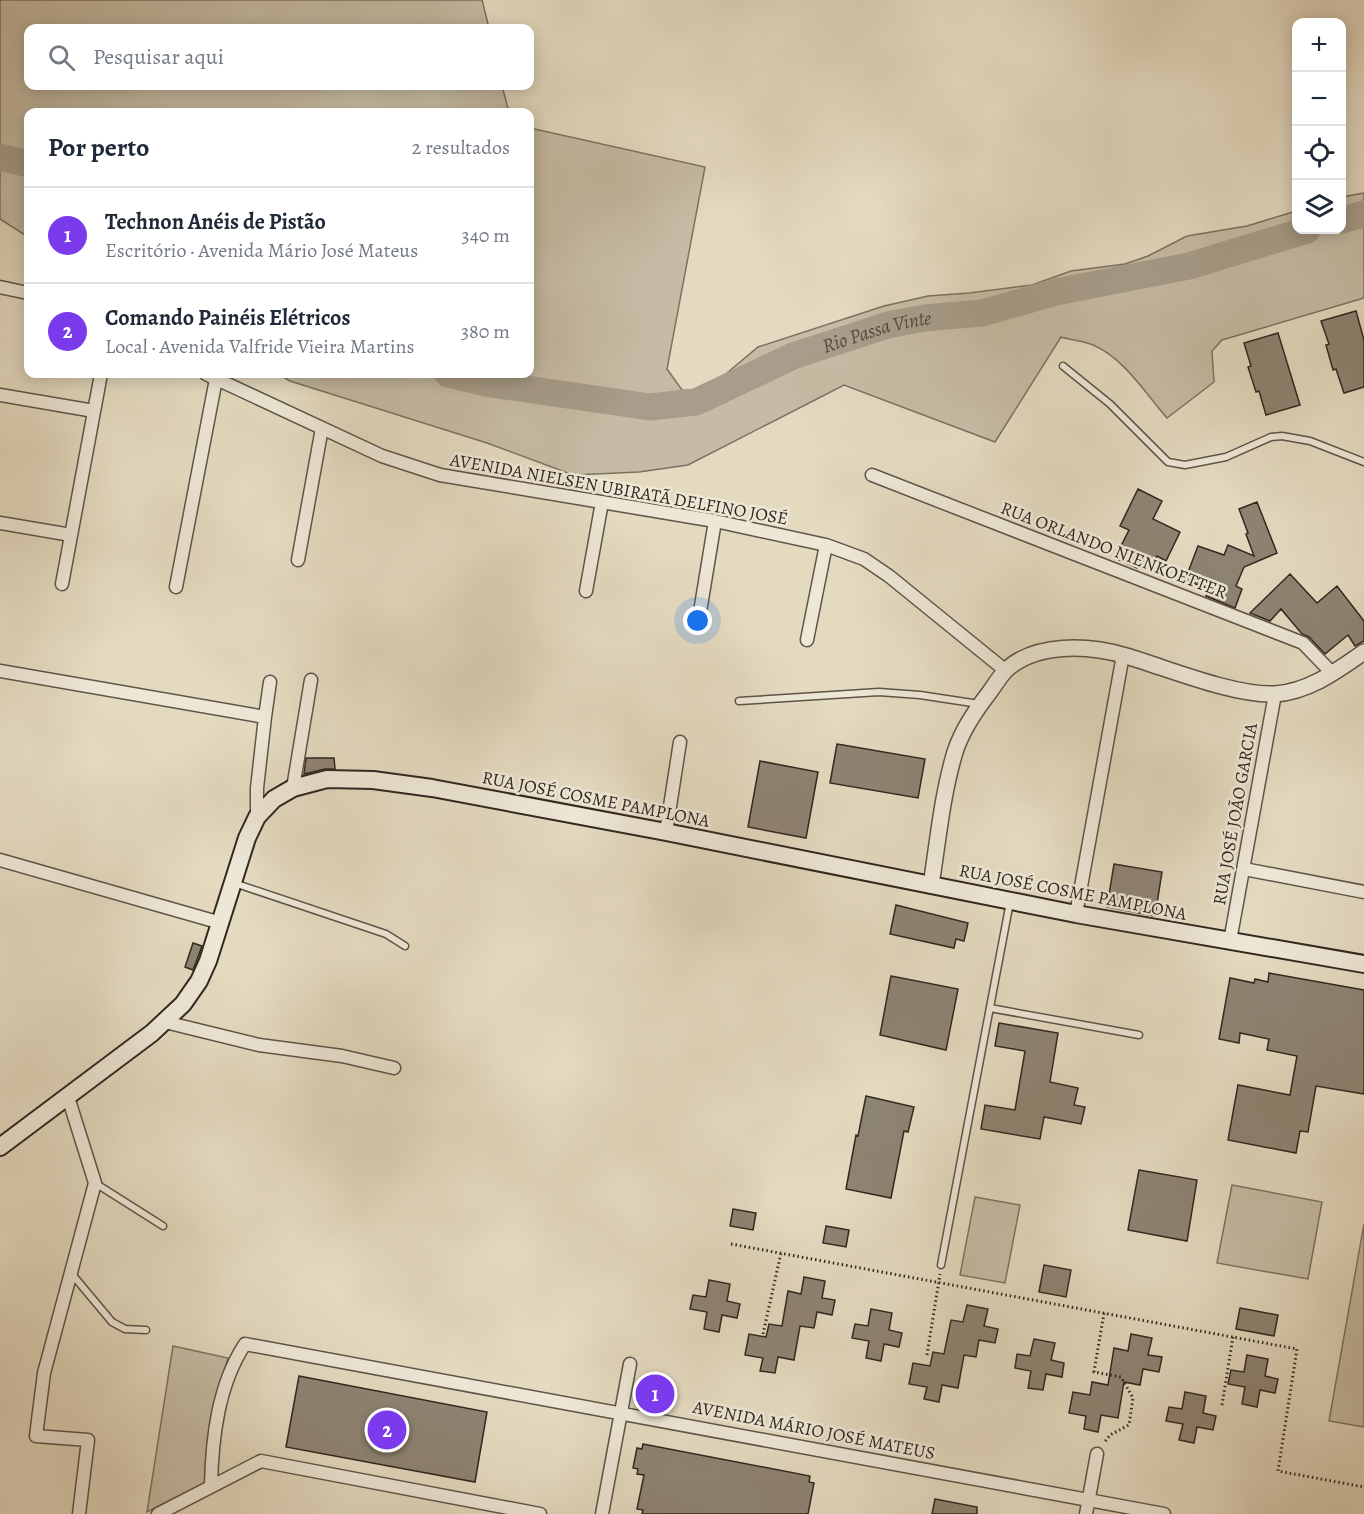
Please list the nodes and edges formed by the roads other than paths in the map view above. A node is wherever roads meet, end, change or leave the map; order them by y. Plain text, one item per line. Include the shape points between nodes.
1 (0, 287) edge
2 (24, 291) edge
3 (1063, 366) dead end
4 (100, 378) edge
5 (211, 378) edge
6 (215, 378) edge
7 (0, 395) edge
8 (94, 411) junction
9 (322, 428) junction
10 (1364, 462) edge
11 (872, 475) dead end
12 (602, 502) junction
13 (715, 521) junction
14 (0, 523) edge
15 (71, 535) junction
16 (825, 545) junction
17 (298, 560) dead end
18 (62, 584) dead end
19 (176, 587) dead end
20 (586, 591) dead end
21 (698, 624) dead end
22 (807, 640) dead end
23 (1364, 652) edge
24 (1123, 655) junction
25 (0, 671) edge
26 (1006, 671) junction
27 (1333, 674) junction
28 (311, 680) dead end
29 (270, 682) dead end
30 (1275, 694) junction
31 (739, 701) dead end
32 (980, 704) junction
33 (265, 717) junction
34 (680, 742) dead end
35 (293, 788) junction
36 (256, 818) junction
37 (666, 832) junction
38 (0, 860) edge
39 (1244, 869) junction
40 (234, 882) junction
41 (931, 885) junction
42 (1364, 892) edge
43 (1010, 901) junction
44 (1076, 914) junction
45 (221, 923) junction
46 (1230, 941) junction
47 (405, 946) dead end
48 (1364, 964) edge
49 (990, 1008) junction
50 (165, 1022) junction
51 (1139, 1035) dead end
52 (394, 1068) dead end
53 (68, 1097) junction
54 (0, 1147) edge
55 (95, 1183) junction
56 (163, 1226) dead end
57 (941, 1265) road end
58 (70, 1272) junction
59 (146, 1330) dead end
60 (630, 1364) dead end
61 (621, 1413) junction
62 (1097, 1454) road end
63 (212, 1486) junction
64 (1088, 1500) junction
65 (79, 1514) edge
66 (158, 1514) edge
67 (540, 1514) edge
68 (602, 1514) edge
69 (1086, 1514) edge
70 (1164, 1514) edge

1 - 2 street
3 - 10 lane via 1110,404 1168,462 1185,465 1226,457 1282,436 1310,441
4 - 8 street
5 - 19 street
6 - 9 street, AVENIDA NIELSEN UBIRATÃ DELFINO JOSÉ
7 - 8 street
8 - 15 street
9 - 12 street, AVENIDA NIELSEN UBIRATÃ DELFINO JOSÉ via 382,456 440,475
9 - 17 street
11 - 27 street, RUA ORLANDO NIENKOETTER via 1303,643
12 - 13 street, AVENIDA NIELSEN UBIRATÃ DELFINO JOSÉ
12 - 20 street
13 - 16 street, AVENIDA NIELSEN UBIRATÃ DELFINO JOSÉ
13 - 21 street
14 - 15 street
15 - 18 street
16 - 22 street
16 - 26 street, AVENIDA NIELSEN UBIRATÃ DELFINO JOSÉ via 864,559 890,576
23 - 27 street
24 - 26 street via 1054,650 1028,657
24 - 30 street via 1240,690
24 - 44 street
25 - 33 street
26 - 32 street
27 - 30 street
28 - 35 street
29 - 33 street
30 - 39 street, RUA JOSÉ JOÃO GARCIA
31 - 32 lane via 879,692
32 - 41 street via 955,752
33 - 36 street
34 - 37 street
35 - 36 main road, RUA JOSÉ COSME PAMPLONA via 274,799
35 - 37 main road, RUA JOSÉ COSME PAMPLONA via 347,778 404,783
36 - 40 main road, RUA JOSÉ COSME PAMPLONA
37 - 41 main road, RUA JOSÉ COSME PAMPLONA
38 - 45 street
39 - 42 street
39 - 46 street, RUA JOSÉ JOÃO GARCIA
40 - 45 main road, RUA JOSÉ COSME PAMPLONA
40 - 47 lane via 386,934
41 - 43 main road, RUA JOSÉ COSME PAMPLONA
43 - 44 main road, RUA JOSÉ COSME PAMPLONA
43 - 49 lane
44 - 46 main road, RUA JOSÉ COSME PAMPLONA
45 - 50 main road, RUA JOSÉ COSME PAMPLONA via 199,981
46 - 48 main road, RUA JOSÉ COSME PAMPLONA
49 - 51 lane
49 - 57 lane
50 - 52 street via 259,1045 342,1056
50 - 53 main road, RUA JOSÉ COSME PAMPLONA
53 - 54 main road, RUA JOSÉ COSME PAMPLONA
53 - 55 street
55 - 56 lane
55 - 58 street
58 - 59 lane via 112,1322 125,1329
58 - 65 street via 44,1373 36,1436 88,1440
60 - 61 street
61 - 63 street, AVENIDA MÁRIO JOSÉ MATEUS via 245,1344 231,1371 217,1423
61 - 64 street, AVENIDA MÁRIO JOSÉ MATEUS
61 - 68 street
62 - 64 street
63 - 66 street
63 - 67 street via 261,1461
64 - 69 street
64 - 70 street, AVENIDA MÁRIO JOSÉ MATEUS

